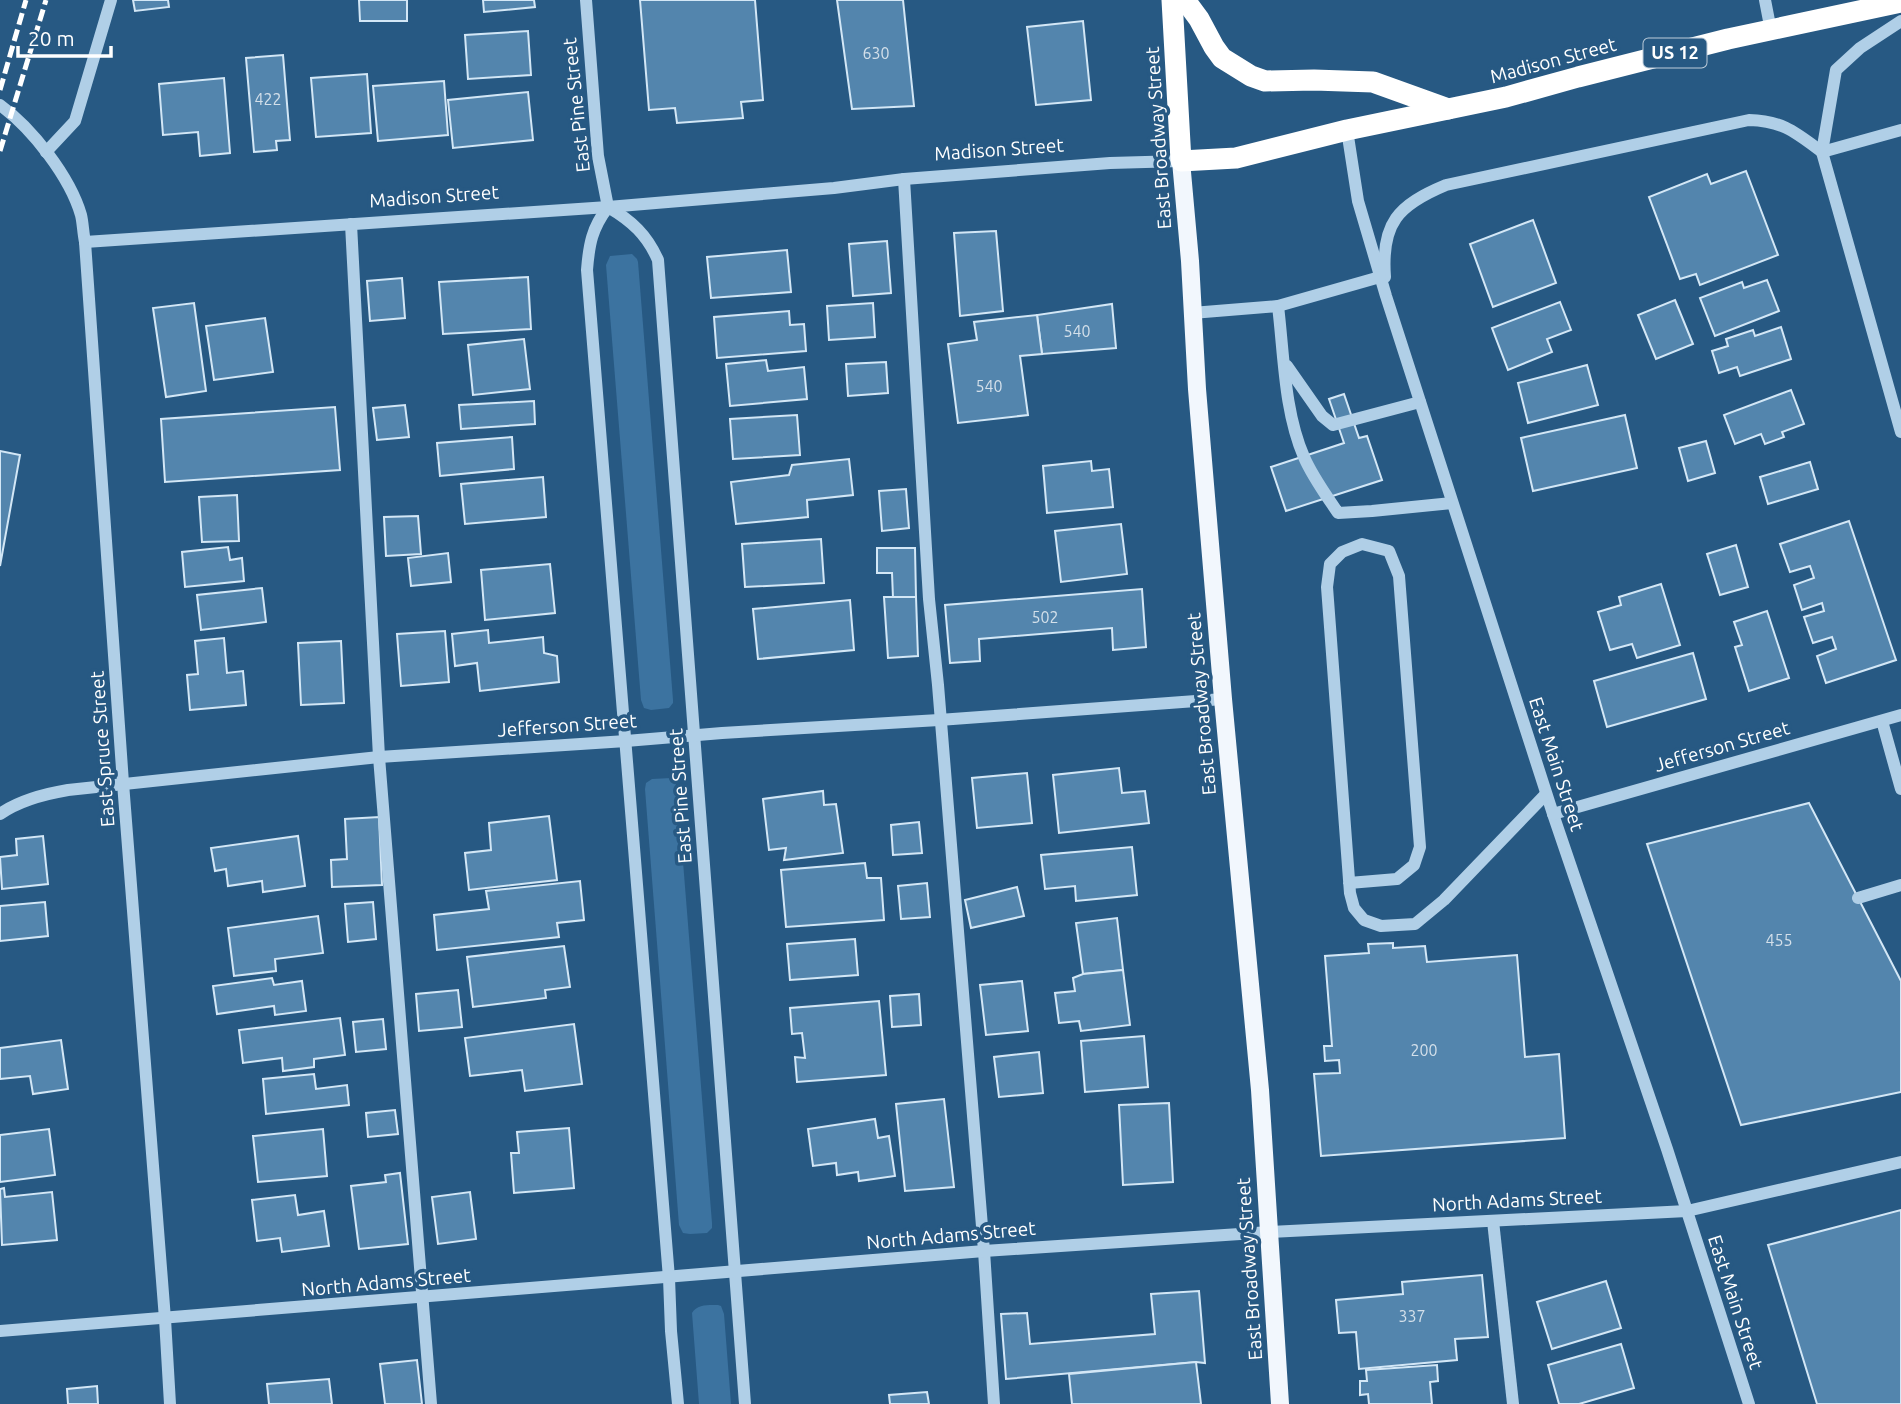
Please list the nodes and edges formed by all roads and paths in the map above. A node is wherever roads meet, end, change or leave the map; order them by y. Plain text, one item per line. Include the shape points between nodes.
1 (111, 0) edge
2 (586, 0) edge
3 (1172, 0) edge
4 (1185, 0) edge
5 (1765, 0) edge
6 (1901, 2) edge
7 (1901, 21) edge
8 (1771, 31) junction
9 (0, 105) edge
10 (1450, 110) junction
11 (1347, 130) junction
12 (1901, 130) edge
13 (46, 152) junction
14 (1822, 152) junction
15 (1181, 161) junction
16 (904, 179) junction
17 (608, 207) junction
18 (351, 224) junction
19 (85, 242) junction
20 (1380, 277) junction
21 (1386, 296) junction
22 (1278, 306) junction
23 (1192, 313) junction
24 (1284, 363) junction
25 (1420, 402) junction
26 (1901, 432) edge
27 (1452, 503) junction
28 (1223, 699) junction
29 (1901, 715) edge
30 (939, 720) junction
31 (1882, 721) junction
32 (695, 734) junction
33 (626, 741) junction
34 (379, 757) junction
35 (123, 783) junction
36 (1901, 789) edge
37 (1546, 794) junction
38 (0, 814) edge
39 (1553, 814) junction
40 (1349, 883) junction
41 (1901, 885) edge
42 (1858, 898) dead end
43 (1901, 1162) edge
44 (1687, 1211) junction
45 (1493, 1221) junction
46 (1270, 1232) junction
47 (984, 1251) junction
48 (734, 1272) junction
49 (669, 1278) junction
50 (424, 1298) junction
51 (166, 1319) junction
52 (0, 1331) edge
53 (170, 1404) edge
54 (431, 1404) edge
55 (678, 1404) edge
56 (745, 1404) edge
57 (994, 1404) edge
58 (1280, 1404) edge
59 (1513, 1404) edge
60 (1749, 1404) edge

1 - 13 street via 75,121
2 - 17 street, East Pine Street via 598,156
3 - 15 highway, East Broadway Street
4 - 10 highway via 1222,58 1251,76 1265,81 1373,82
5 - 8 street
6 - 8 highway, Madison Street / US 12
7 - 14 street via 1836,70
8 - 10 highway, Madison Street / US 12
9 - 13 street, East Spruce Street
10 - 11 highway, Madison Street / US 12
11 - 15 highway, Madison Street / US 12 via 1236,158
11 - 20 street, East Main Street via 1358,201
12 - 14 street
13 - 19 street, East Spruce Street via 81,215
14 - 21 street via 1789,128 1769,120 1749,120 1446,185 1411,202 1395,219 1384,253
14 - 26 street
15 - 16 street, Madison Street
15 - 23 main road, East Broadway Street
16 - 17 street, Madison Street
16 - 30 street
17 - 18 street, Madison Street
17 - 32 street, East Pine Street via 640,231 658,260
17 - 33 street via 593,232 587,270
18 - 19 street, Madison Street
18 - 34 street
19 - 35 street, East Spruce Street
20 - 21 street, East Main Street
20 - 22 street
21 - 25 street, East Main Street
22 - 23 street
22 - 24 street
23 - 28 main road, East Broadway Street
24 - 25 street via 1333,425
24 - 27 street via 1293,424 1304,457 1338,513
25 - 27 street, East Main Street
27 - 37 street, East Main Street
28 - 30 street, Jefferson Street
28 - 46 main road, East Broadway Street
29 - 31 street, Jefferson Street
30 - 32 street, Jefferson Street
30 - 47 street
31 - 36 street
31 - 39 street, Jefferson Street
32 - 33 street, Jefferson Street
32 - 48 street, East Pine Street
33 - 34 street, Jefferson Street
33 - 49 street
34 - 35 street, Jefferson Street
34 - 50 street
35 - 38 street, Jefferson Street via 44,795
35 - 51 street, East Spruce Street
37 - 39 street, East Main Street
37 - 40 street via 1415,924 1381,926 1364,920 1354,908
39 - 44 street, East Main Street
40 - 40 street via 1326,587 1331,564 1342,552 1362,544 1390,551 1399,576 1420,847 1414,864 1396,879
41 - 42 street
43 - 44 street, North Adams Street
44 - 45 street, North Adams Street
44 - 60 street, East Main Street
45 - 46 street, North Adams Street
45 - 59 street
46 - 47 street, North Adams Street
46 - 58 main road, East Broadway Street
47 - 48 street, North Adams Street
47 - 57 street
48 - 49 street, North Adams Street
48 - 56 street, East Pine Street
49 - 50 street, North Adams Street
49 - 55 street
50 - 51 street, North Adams Street
50 - 54 street
51 - 52 street, North Adams Street
51 - 53 street, East Spruce Street

